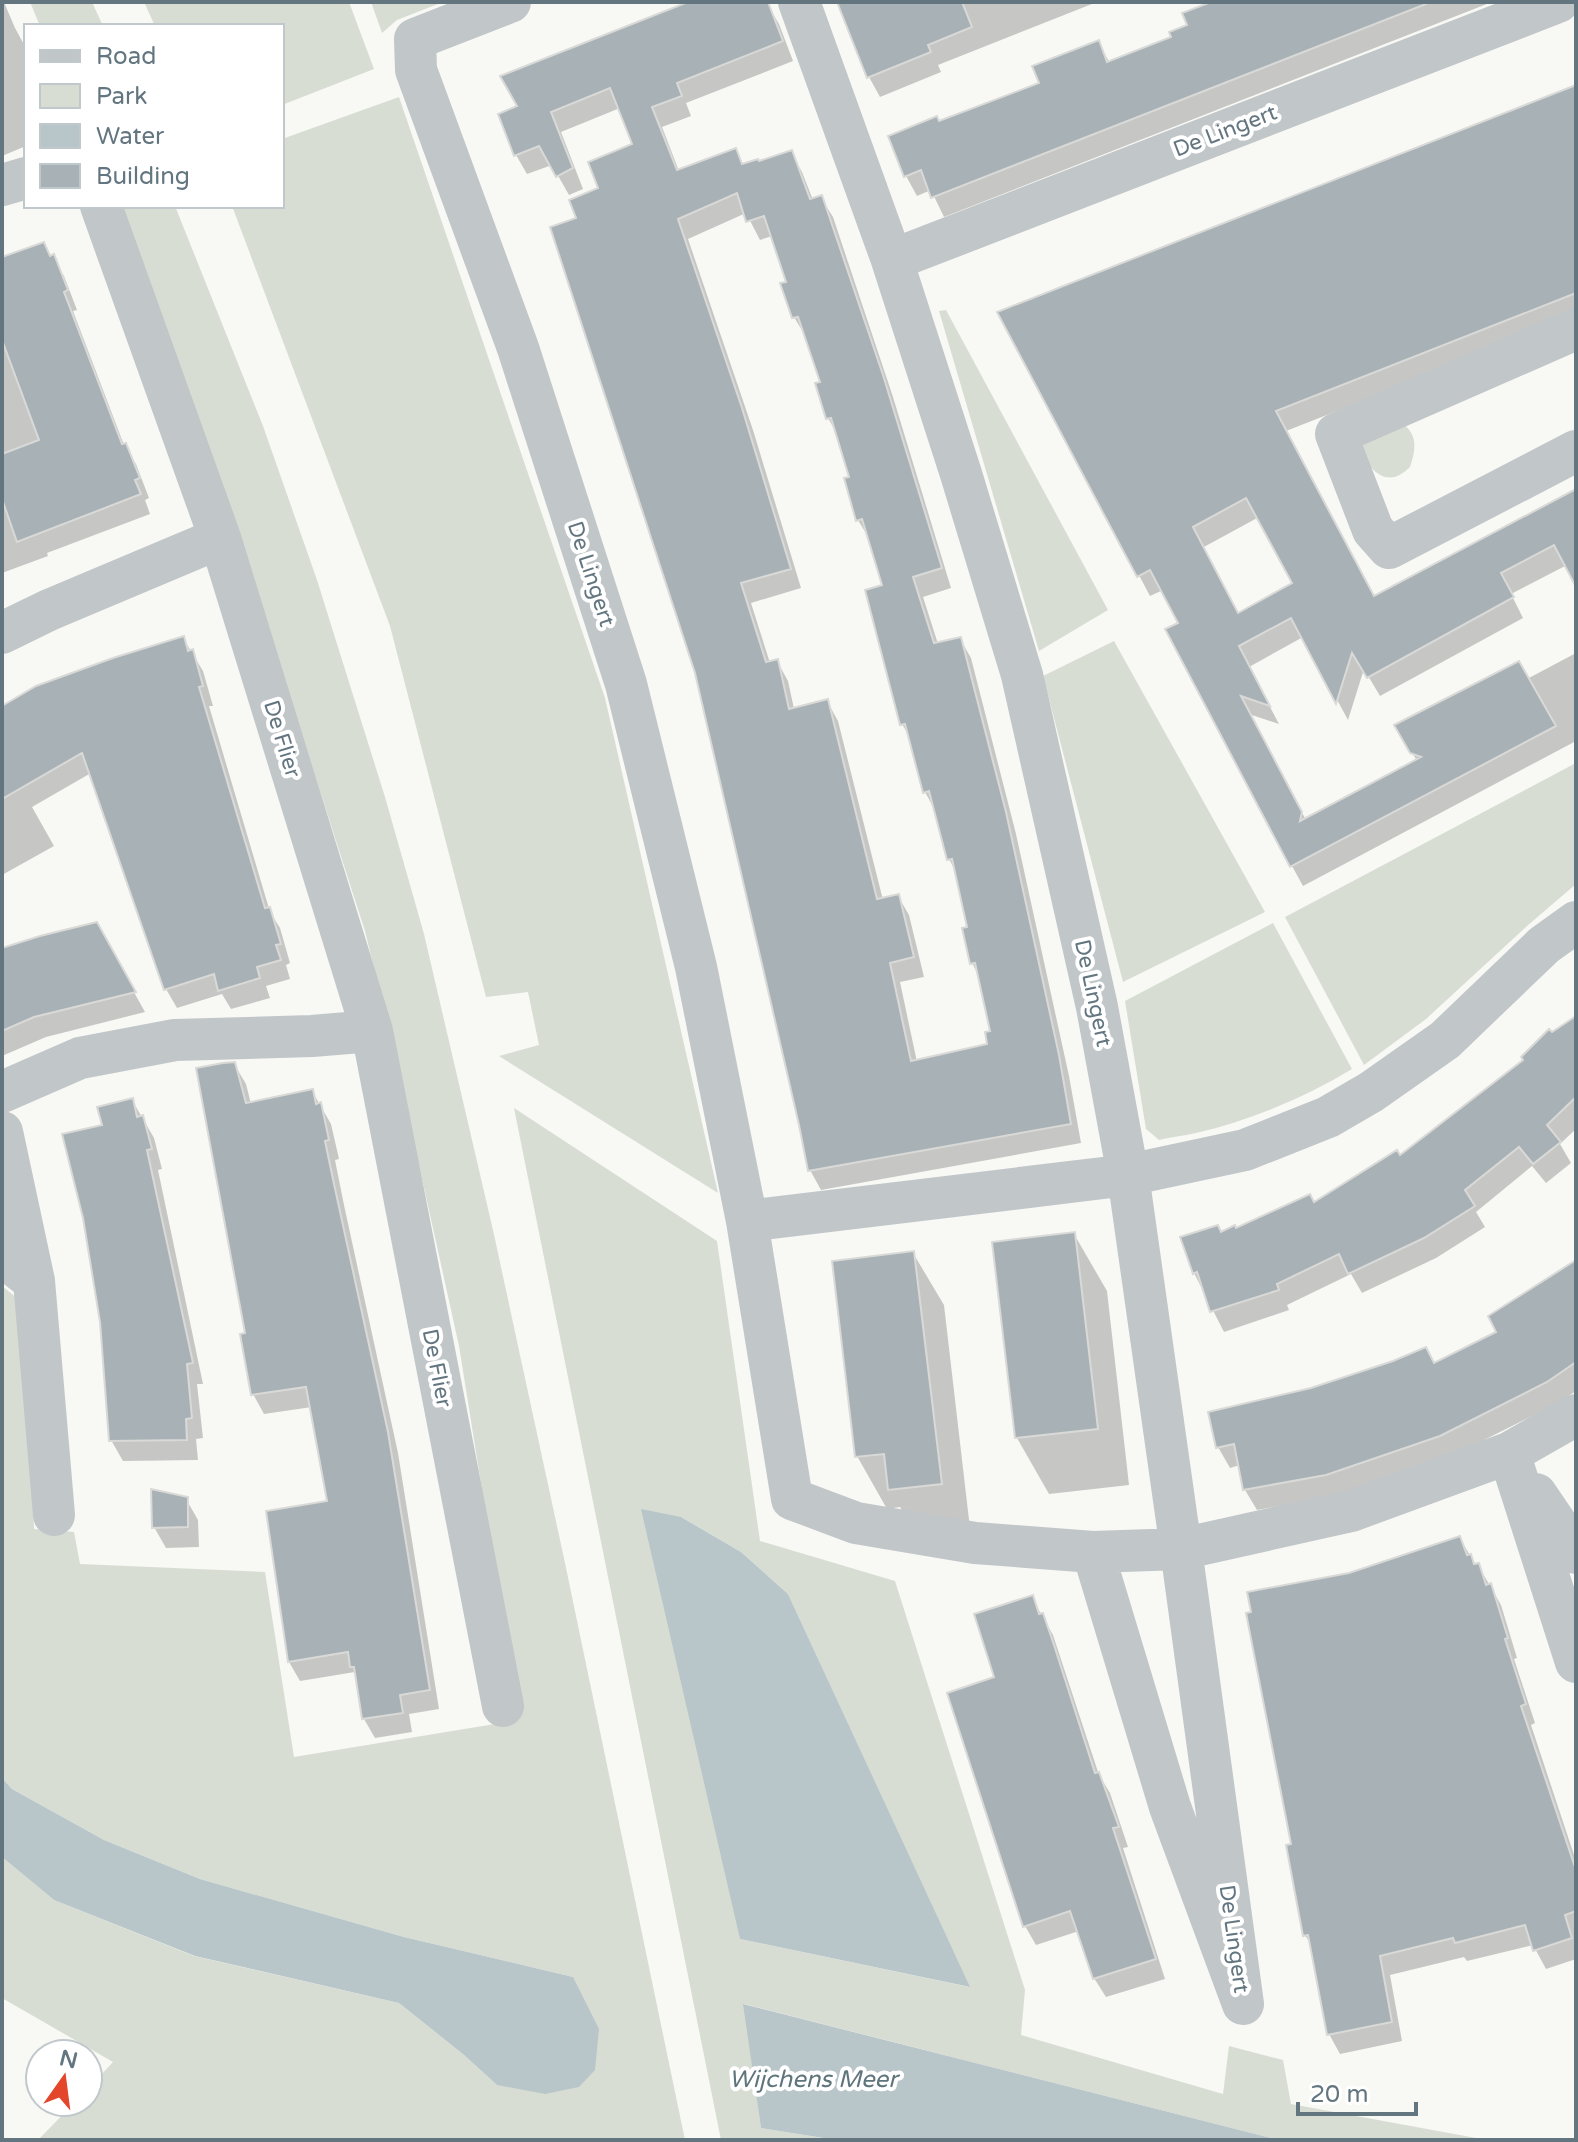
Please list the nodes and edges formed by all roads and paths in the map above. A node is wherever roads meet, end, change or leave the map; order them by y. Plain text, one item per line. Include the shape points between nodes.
1 (510, 2) edge
2 (799, 2) edge
3 (1558, 2) edge
4 (24, 179) edge
5 (2, 185) edge
6 (102, 208) edge
7 (892, 260) junction
8 (1576, 329) edge
9 (1576, 451) edge
10 (220, 538) junction
11 (2, 633) edge
12 (1576, 922) edge
13 (372, 1031) junction
14 (2, 1092) edge
15 (2, 1132) edge
16 (1128, 1175) junction
17 (747, 1221) junction
18 (18, 1268) edge
19 (1576, 1415) edge
20 (1509, 1453) junction
21 (54, 1515) dead end
22 (1181, 1549) junction
23 (1093, 1552) junction
24 (1576, 1553) edge
25 (1576, 1662) edge
26 (503, 1706) dead end

1 - 17 street, De Lingert via 415,39 416,70 518,348 626,684 696,967
2 - 7 street, De Lingert
3 - 7 street, De Lingert
4 - 5 street
6 - 10 street, De Flier
7 - 16 street, De Lingert via 1022,675 1097,1007
8 - 9 street via 1336,434 1373,530 1389,548
10 - 11 street
10 - 13 street, De Flier
12 - 16 street via 1544,945 1445,1040 1339,1111 1245,1150
13 - 14 street via 175,1040 80,1058
13 - 26 street, De Flier
15 - 18 street
16 - 17 street
16 - 22 street, De Lingert
17 - 23 street, De Lingert via 792,1499 856,1523 975,1543
18 - 21 street
19 - 20 street, De Lingert
20 - 22 street, De Lingert via 1351,1511
20 - 24 street
20 - 25 street
22 - 23 street, De Lingert
22 - 23 street, De Lingert via 1243,2004 1170,1807

